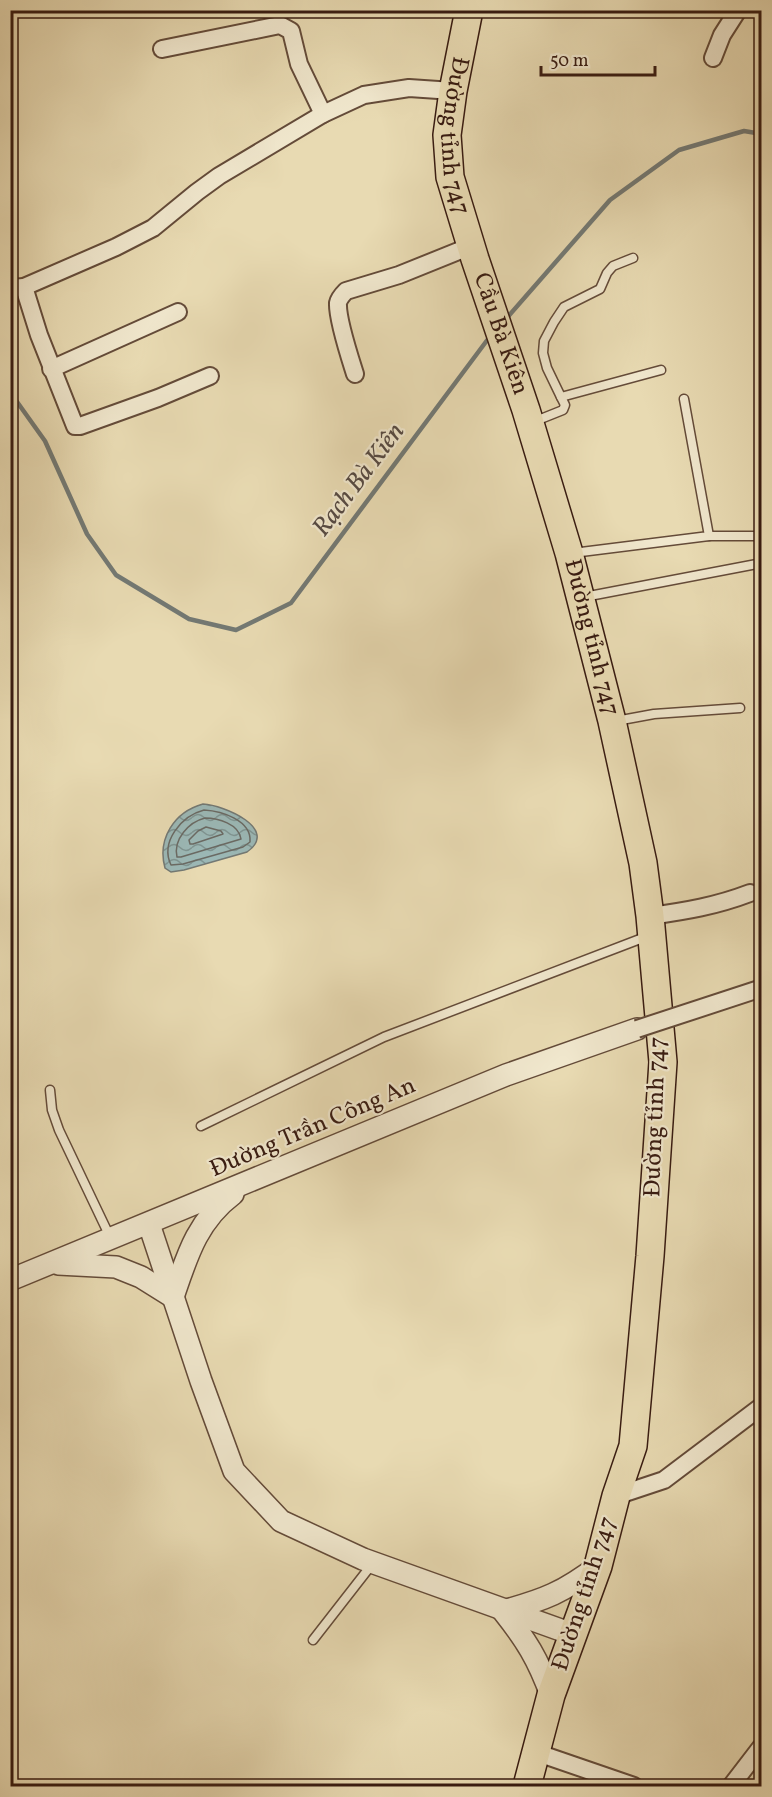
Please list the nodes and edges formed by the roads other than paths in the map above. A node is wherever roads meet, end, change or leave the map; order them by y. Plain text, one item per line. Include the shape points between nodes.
1 (469, 10) edge
2 (738, 10) edge
3 (162, 49) dead end
4 (713, 58) dead end
5 (453, 91) junction
6 (322, 114) junction
7 (473, 253) junction
8 (633, 258) dead end
9 (17, 287) edge
10 (178, 312) dead end
11 (51, 369) junction
12 (662, 370) dead end
13 (354, 374) dead end
14 (210, 376) dead end
15 (561, 397) junction
16 (684, 399) dead end
17 (528, 416) junction
18 (709, 536) junction
19 (762, 536) edge
20 (570, 553) junction
21 (762, 563) edge
22 (580, 597) junction
23 (740, 708) dead end
24 (612, 722) junction
25 (750, 893) dead end
26 (651, 925) junction
27 (762, 988) edge
28 (637, 1029) joint
29 (50, 1090) dead end
30 (201, 1126) dead end
31 (249, 1182) junction
32 (149, 1224) junction
33 (111, 1239) junction
34 (51, 1263) junction
35 (10, 1280) edge
36 (173, 1297) junction
37 (762, 1406) edge
38 (616, 1496) junction
39 (374, 1563) junction
40 (598, 1566) junction
41 (503, 1611) junction
42 (572, 1634) junction
43 (313, 1640) dead end
44 (551, 1695) junction
45 (761, 1747) edge
46 (535, 1752) junction
47 (527, 1786) edge
48 (634, 1786) edge
49 (731, 1786) edge

1 - 5 main road, Đường tỉnh 747
2 - 4 street via 722,34
3 - 6 street via 280,25 287,27
5 - 6 street via 409,88 364,95
5 - 7 main road, Đường tỉnh 747 via 447,135 450,177
6 - 9 street via 197,192 153,228
7 - 13 street via 346,291 340,297 346,348
7 - 17 main road, Cầu Bà Kiên
8 - 15 lane via 613,266 592,295 576,299 564,308 544,341 547,368
9 - 11 street
10 - 11 street
11 - 14 street via 75,426
12 - 15 lane
15 - 17 lane via 563,410
16 - 18 lane
17 - 20 main road, Đường tỉnh 747
18 - 19 lane
18 - 20 lane
20 - 22 main road, Đường tỉnh 747
21 - 22 lane
22 - 24 main road, Đường tỉnh 747
23 - 24 lane via 654,714
24 - 26 main road, Đường tỉnh 747 via 643,863
25 - 26 street
26 - 30 lane via 400,1030
26 - 38 main road, Đường tỉnh 747 via 663,1062 633,1446
27 - 28 street, bridge
28 - 31 street, Đường Trần Công An via 506,1076
29 - 33 lane via 59,1130
31 - 32 street, Đường Trần Công An
31 - 36 street via 219,1204 202,1224
32 - 33 street, Đường Trần Công An
32 - 36 street
33 - 34 street, Đường Trần Công An
34 - 35 street, Đường Trần Công An
34 - 36 street via 116,1267
36 - 39 street via 234,1471 281,1521
37 - 38 street via 664,1480
38 - 40 main road, Đường tỉnh 747
39 - 41 street
39 - 43 lane
40 - 41 street via 554,1596
40 - 42 main road, Đường tỉnh 747
41 - 42 street
41 - 44 street via 541,1666
42 - 44 main road, Đường tỉnh 747
44 - 46 main road, Đường tỉnh 747
45 - 49 street
46 - 47 main road, Đường tỉnh 747
46 - 48 street

